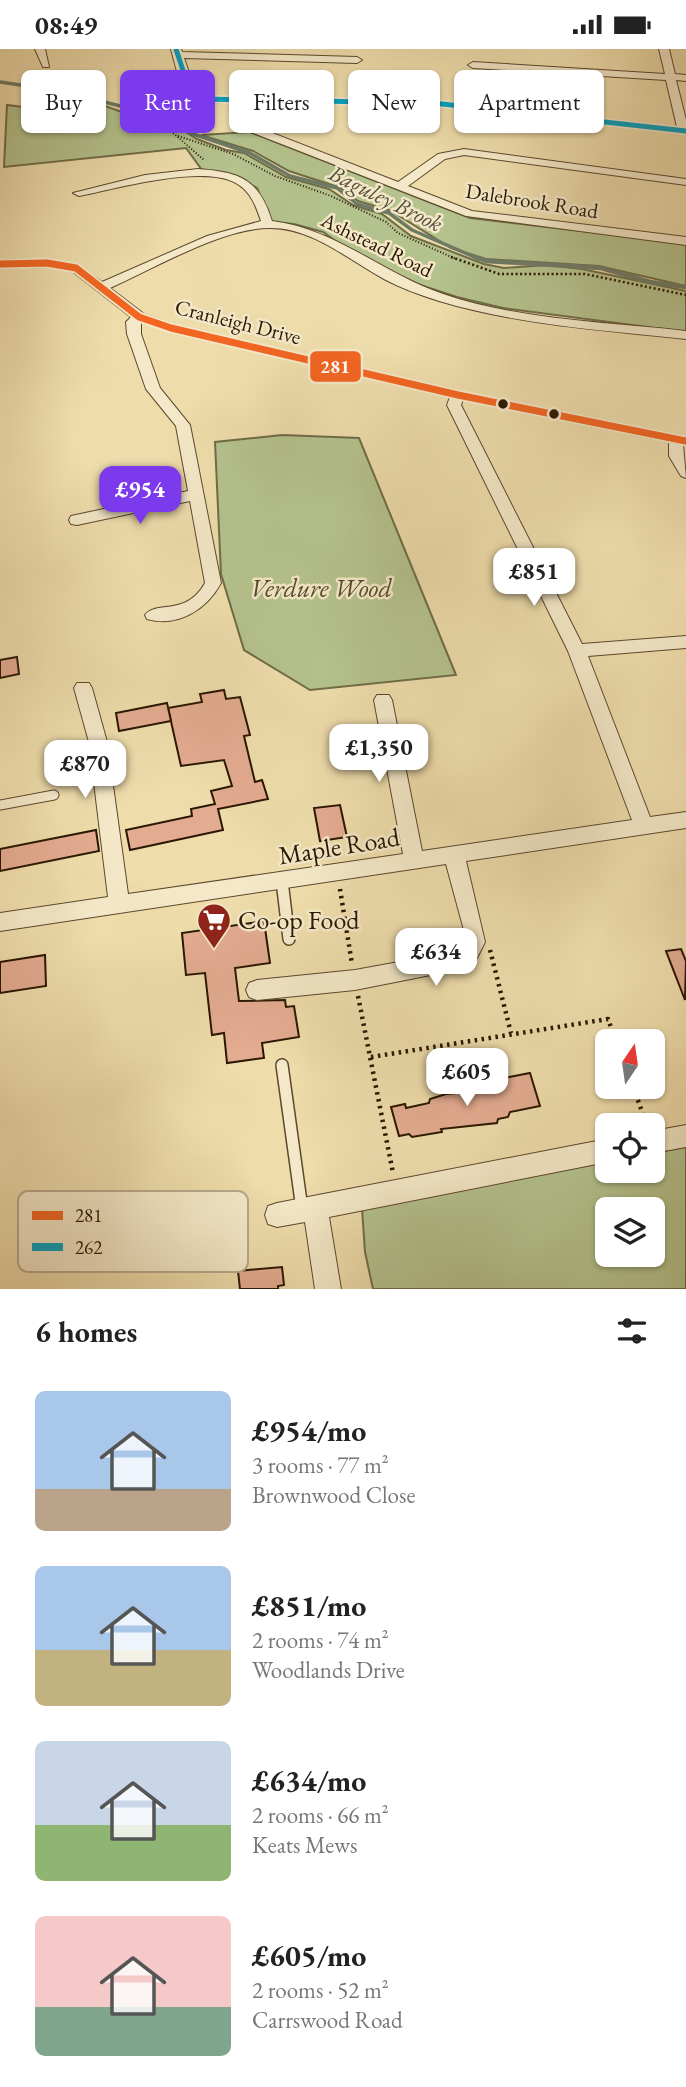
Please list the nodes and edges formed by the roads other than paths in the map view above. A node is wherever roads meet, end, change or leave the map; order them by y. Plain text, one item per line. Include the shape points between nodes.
1 (40, 49) edge
2 (664, 49) edge
3 (177, 52) edge
4 (357, 60) dead end
5 (46, 65) dead end
6 (473, 65) dead end
7 (670, 78) junction
8 (686, 78) edge
9 (229, 100) edge
10 (334, 101) edge
11 (685, 131) edge
12 (262, 133) edge
13 (686, 182) edge
14 (399, 187) junction
15 (79, 193) dead end
16 (267, 223) junction
17 (686, 241) edge
18 (0, 264) edge
19 (102, 287) junction
20 (139, 317) junction
21 (686, 335) edge
22 (458, 395) junction
23 (681, 440) edge
24 (686, 473) edge
25 (194, 495) junction
26 (77, 520) dead end
27 (153, 615) dead end
28 (686, 642) edge
29 (577, 651) junction
30 (83, 688) dead end
31 (383, 699) dead end
32 (54, 795) dead end
33 (0, 805) edge
34 (686, 820) edge
35 (644, 826) junction
36 (454, 855) junction
37 (414, 861) junction
38 (282, 881) junction
39 (119, 905) junction
40 (0, 922) edge
41 (289, 939) dead end
42 (257, 990) dead end
43 (282, 1065) dead end
44 (686, 1136) edge
45 (665, 1140) edge
46 (595, 1152) edge
47 (309, 1209) junction
48 (277, 1216) dead end
49 (328, 1289) edge

1 - 5 street
2 - 7 street
3 - 4 street
3 - 9 street via 191,95
6 - 7 street
7 - 8 street
7 - 11 street
10 - 11 street via 433,103
12 - 14 street, Dalebrook Road
13 - 14 street via 464,152 442,156
14 - 17 street, Dalebrook Road via 484,217
15 - 16 street via 210,171 237,179 255,191
16 - 19 street, Ashstead Road via 232,232
16 - 21 street, Ashstead Road via 315,234 410,286 472,306
18 - 19 street, Cranleigh Drive via 76,268
19 - 20 street, Cranleigh Drive
20 - 22 street, Cranleigh Drive
20 - 25 street via 133,322 134,334 153,389 183,425
22 - 23 street, Cranleigh Drive
22 - 29 street via 454,405
23 - 24 street via 676,456
25 - 26 street
25 - 27 street via 213,583 205,600 191,608
28 - 29 street
29 - 35 street
30 - 39 street via 98,742
31 - 37 street
32 - 33 lane
34 - 35 street, Maple Road
35 - 36 street, Maple Road
36 - 37 street, Maple Road
36 - 42 street via 475,934 466,959 355,980
37 - 38 street, Maple Road
38 - 39 street, Maple Road
38 - 41 lane
39 - 40 street, Maple Road
43 - 47 lane
44 - 45 street
46 - 47 street
47 - 48 street
47 - 49 street

